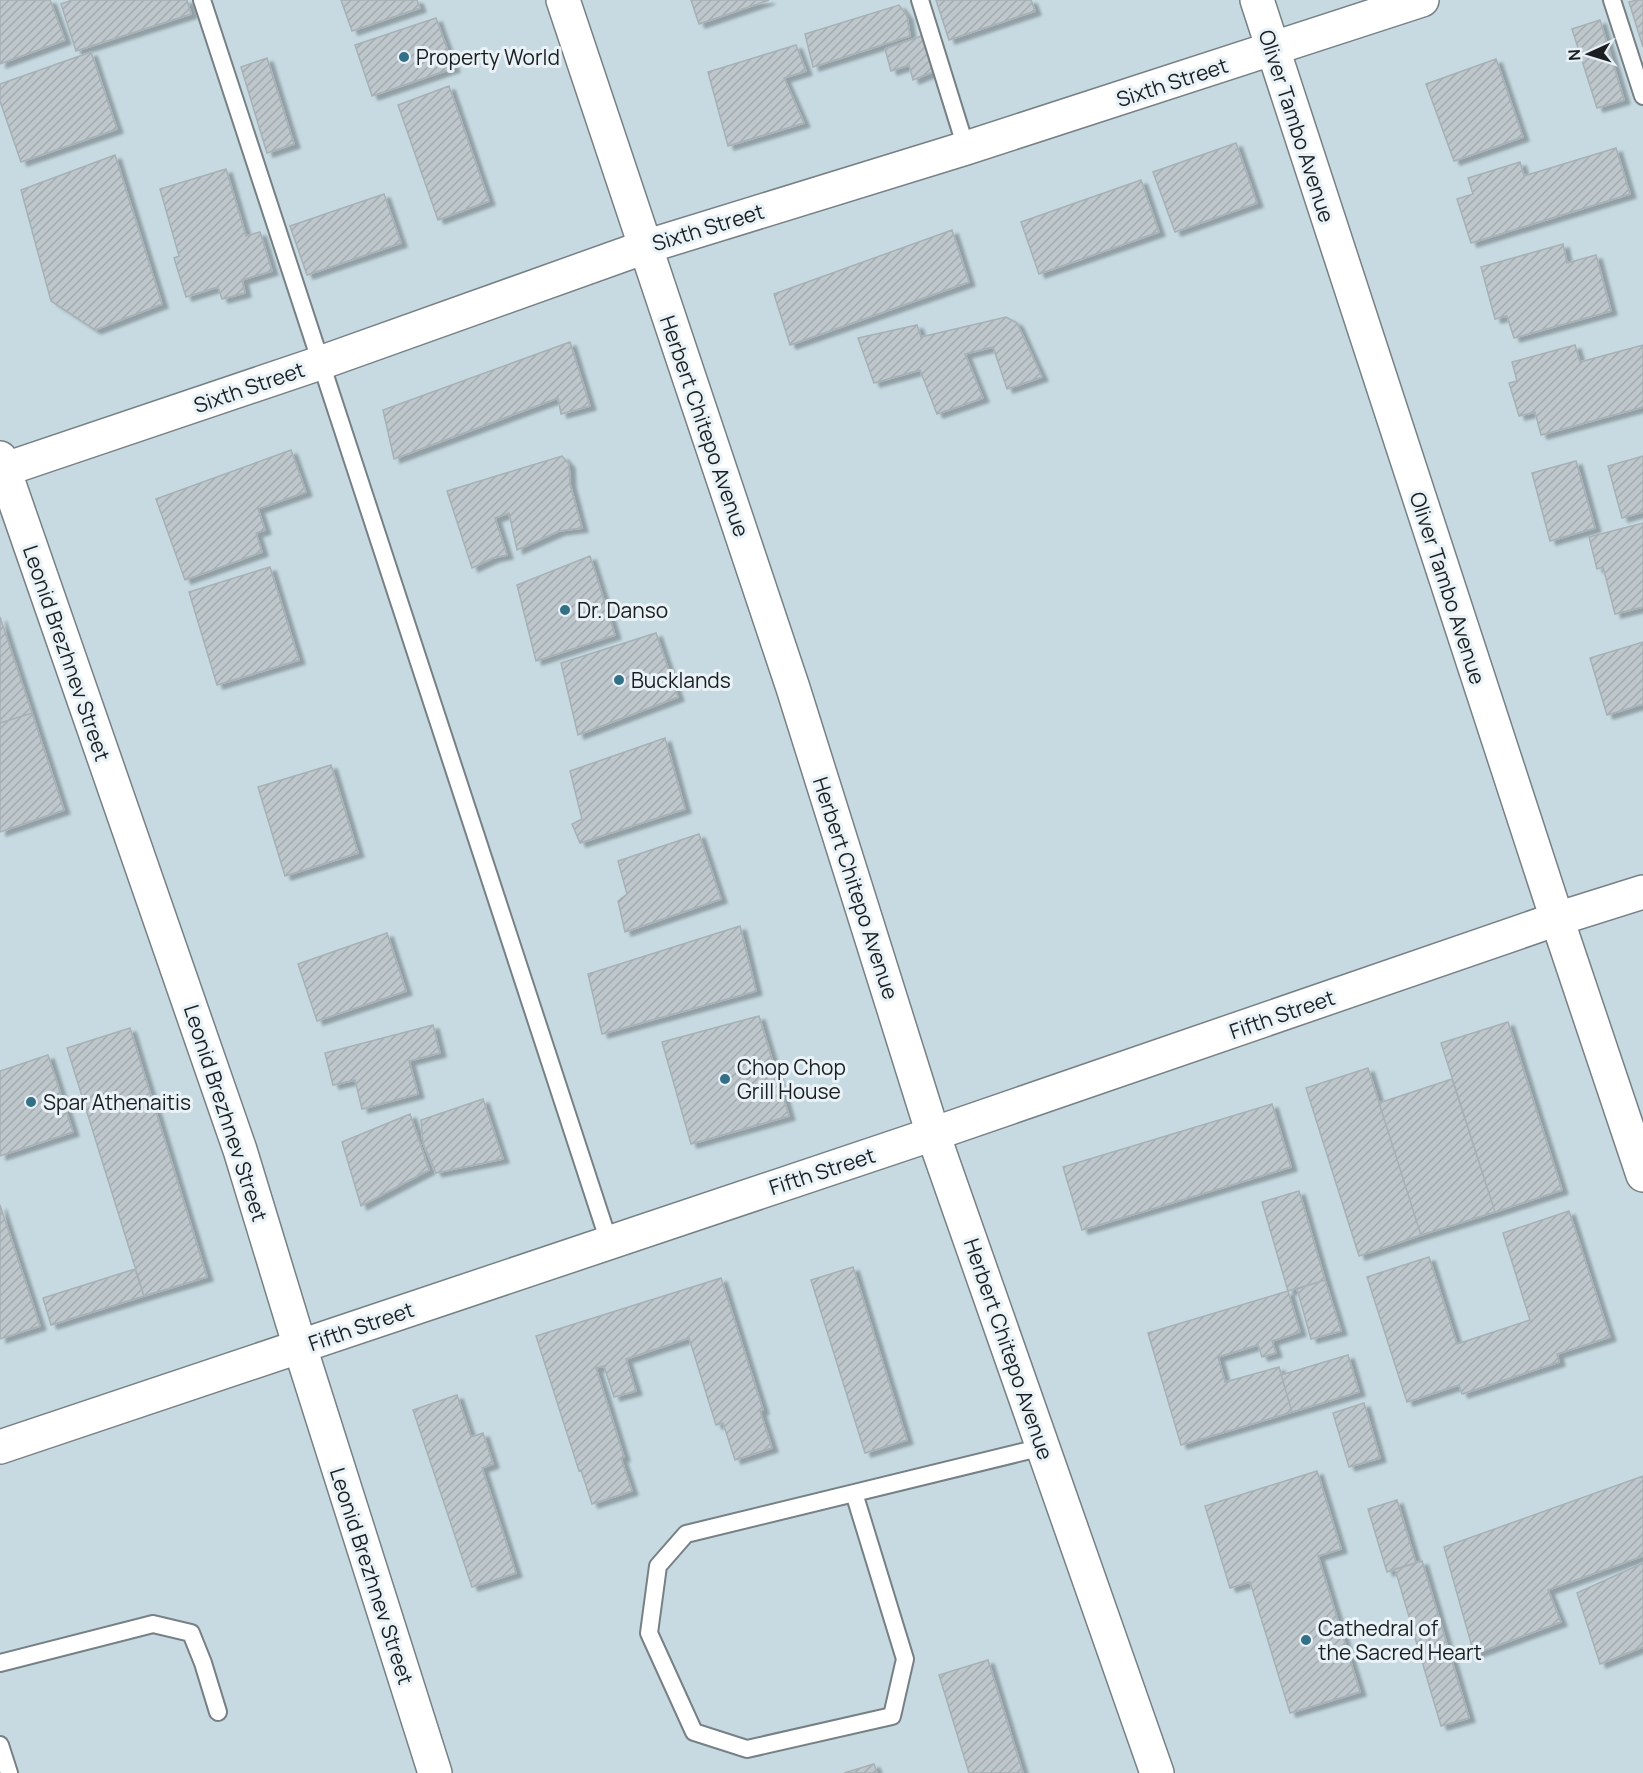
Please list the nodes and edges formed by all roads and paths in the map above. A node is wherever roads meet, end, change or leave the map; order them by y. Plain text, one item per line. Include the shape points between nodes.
1 (202, 0) edge
2 (563, 0) edge
3 (920, 0) edge
4 (1257, 0) edge
5 (1422, 0) edge
6 (1612, 0) edge
7 (1272, 50) junction
8 (1643, 96) edge
9 (966, 148) junction
10 (645, 247) junction
11 (320, 363) junction
12 (1, 466) edge
13 (1643, 892) edge
14 (1557, 919) junction
15 (933, 1134) junction
16 (1643, 1175) edge
17 (609, 1242) junction
18 (300, 1347) junction
19 (1043, 1447) junction
20 (0, 1448) edge
21 (854, 1493) junction
22 (0, 1662) edge
23 (218, 1712) dead end
24 (0, 1745) edge
25 (9, 1773) edge
26 (435, 1773) edge
27 (1157, 1773) edge

1 - 11 lane
2 - 10 street, Herbert Chitepo Avenue
3 - 9 lane
4 - 7 street, Oliver Tambo Avenue
5 - 7 street, Sixth Street
6 - 8 lane
7 - 9 street, Sixth Street
7 - 14 street, Oliver Tambo Avenue
9 - 10 street, Sixth Street
10 - 11 street, Sixth Street
10 - 15 street, Herbert Chitepo Avenue via 793,688
11 - 12 street, Sixth Street
11 - 17 lane
12 - 18 street, Leonid Brezhnev Street via 240,1150
13 - 14 street, Fifth Street
14 - 15 street, Fifth Street
14 - 16 street, Oliver Tambo Avenue
15 - 17 street, Fifth Street
15 - 19 street, Herbert Chitepo Avenue
17 - 18 street, Fifth Street
18 - 20 street, Fifth Street
18 - 26 street, Leonid Brezhnev Street
19 - 21 lane
19 - 27 street, Herbert Chitepo Avenue
21 - 21 lane via 686,1534 658,1566 649,1633 694,1732 747,1749 892,1716 905,1659
22 - 23 lane via 153,1624 191,1633
24 - 25 lane

